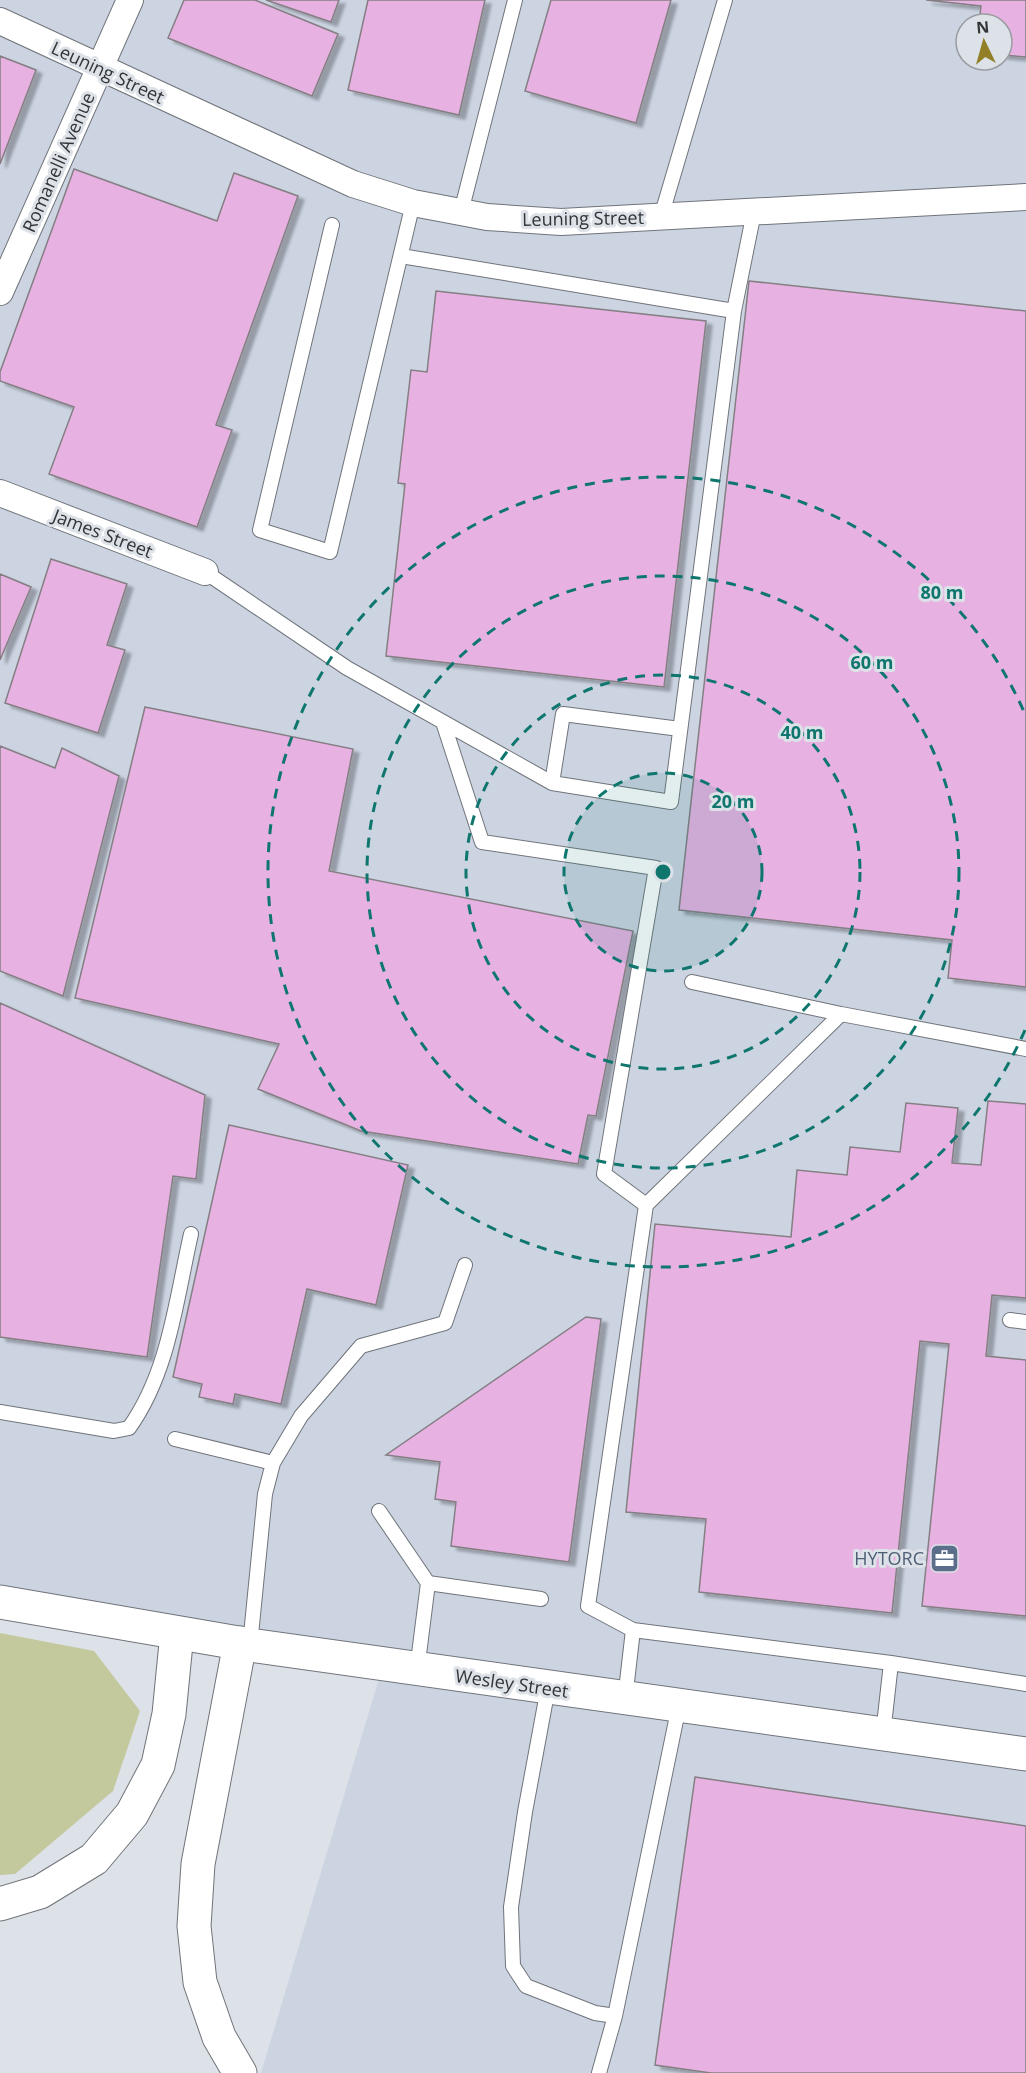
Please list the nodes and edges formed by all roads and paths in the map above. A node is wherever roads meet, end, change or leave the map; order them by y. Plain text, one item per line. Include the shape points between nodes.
1 (130, 0) edge
2 (515, 0) edge
3 (725, 0) edge
4 (0, 21) edge
5 (100, 68) junction
6 (1026, 197) edge
7 (413, 203) junction
8 (460, 212) junction
9 (754, 212) junction
10 (661, 217) junction
11 (332, 225) dead end
12 (401, 256) junction
13 (0, 292) edge
14 (734, 311) junction
15 (0, 493) edge
16 (205, 572) joint
17 (442, 722) junction
18 (680, 729) junction
19 (552, 783) junction
20 (692, 982) dead end
21 (841, 1014) junction
22 (1026, 1049) edge
23 (646, 1205) junction
24 (190, 1233) dead end
25 (465, 1265) dead end
26 (1010, 1320) dead end
27 (1026, 1322) edge
28 (0, 1412) edge
29 (175, 1439) dead end
30 (273, 1463) junction
31 (379, 1511) dead end
32 (428, 1583) junction
33 (541, 1599) dead end
34 (0, 1602) edge
35 (633, 1630) junction
36 (177, 1633) junction
37 (245, 1644) junction
38 (891, 1663) junction
39 (417, 1670) junction
40 (1026, 1684) edge
41 (548, 1688) junction
42 (625, 1699) junction
43 (679, 1706) junction
44 (883, 1734) junction
45 (1026, 1754) edge
46 (0, 1904) edge
47 (615, 2016) junction
48 (240, 2073) edge
49 (599, 2073) edge

1 - 5 street, Romanelli Avenue
2 - 8 lane
3 - 10 lane
4 - 5 street, Leuning Street
5 - 7 street, Leuning Street via 352,184
5 - 13 street, Romanelli Avenue
6 - 9 street, Leuning Street
7 - 8 street, Leuning Street
7 - 12 lane
8 - 10 street, Leuning Street via 561,222
9 - 10 street, Leuning Street
9 - 14 lane
11 - 12 lane via 260,530 330,552
12 - 14 lane
14 - 18 lane
15 - 16 street, James Street
16 - 17 lane via 347,668
17 - 19 lane
17 - 23 lane via 482,842 656,868 604,1174
18 - 19 lane via 563,714
18 - 19 lane via 671,802
20 - 21 lane
21 - 22 lane
21 - 23 lane
23 - 35 lane via 588,1606
24 - 28 lane via 164,1356 129,1428 114,1431
25 - 30 lane via 446,1323 361,1346 301,1416
26 - 27 lane
29 - 30 lane
30 - 37 lane via 265,1494
31 - 32 lane
32 - 33 lane
32 - 39 lane
34 - 36 main road, Wesley Street
35 - 38 lane
35 - 42 lane
36 - 37 main road, Wesley Street
36 - 46 main road via 169,1714 158,1765 132,1814 94,1859 40,1892
37 - 39 main road, Wesley Street
37 - 48 main road via 198,1864 194,1926 200,1982 219,2037
38 - 40 lane
38 - 44 lane
39 - 41 main road, Wesley Street
41 - 42 main road, Wesley Street
41 - 47 lane via 511,1907 513,1966 526,1986 595,2013
42 - 43 main road, Wesley Street
43 - 44 main road, Wesley Street
43 - 47 lane
44 - 45 main road, Wesley Street
47 - 49 lane

